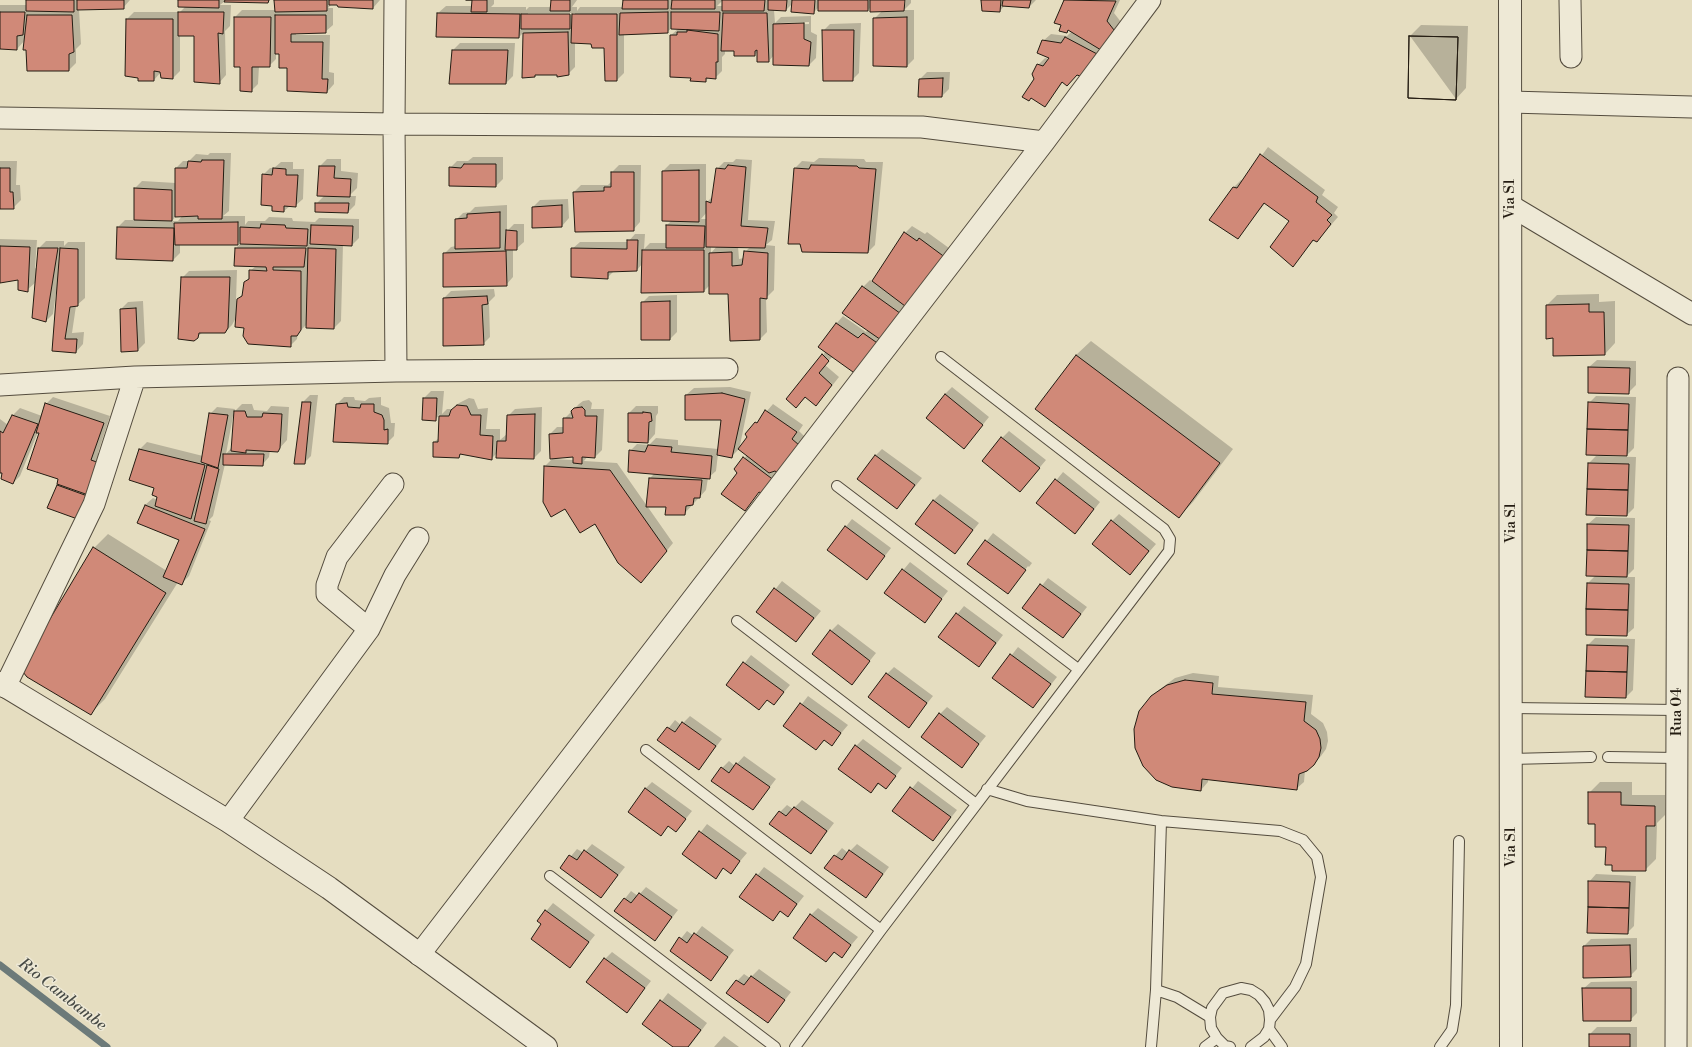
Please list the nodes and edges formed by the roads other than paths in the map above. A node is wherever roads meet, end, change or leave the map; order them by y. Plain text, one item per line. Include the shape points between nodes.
1 (395, 0) edge
2 (1150, 0) edge
3 (1510, 0) edge
4 (1570, 0) edge
5 (1571, 57) dead end
6 (1510, 102) junction
7 (1692, 107) edge
8 (0, 118) edge
9 (394, 124) junction
10 (1044, 142) junction
11 (1510, 206) junction
12 (1692, 314) edge
13 (940, 357) dead end
14 (727, 369) dead end
15 (396, 371) junction
16 (135, 377) junction
17 (1678, 378) dead end
18 (0, 385) edge
19 (394, 484) dead end
20 (837, 486) dead end
21 (1685, 499) edge
22 (418, 538) dead end
23 (737, 621) dead end
24 (369, 629) junction
25 (1078, 669) junction
26 (2, 685) edge
27 (1511, 708) junction
28 (1677, 710) junction
29 (646, 750) dead end
30 (1608, 757) dead end
31 (1591, 758) dead end
32 (1677, 758) junction
33 (1511, 759) junction
34 (987, 789) junction
35 (976, 804) junction
36 (228, 821) junction
37 (1161, 821) junction
38 (1460, 841) dead end
39 (550, 876) dead end
40 (881, 930) junction
41 (419, 955) junction
42 (1684, 968) edge
43 (1156, 990) junction
44 (1210, 1018) junction
45 (1270, 1024) junction
46 (1217, 1038) junction
47 (1227, 1046) edge
48 (546, 1047) edge
49 (775, 1047) edge
50 (795, 1047) edge
51 (1152, 1047) edge
52 (1205, 1047) edge
53 (1251, 1047) edge
54 (1282, 1047) edge
55 (1440, 1047) edge
56 (1511, 1047) edge
57 (1676, 1047) edge

1 - 9 street
2 - 10 street
3 - 6 street, Via S1
4 - 5 street
6 - 7 street
6 - 11 street, Via S1
8 - 9 street
9 - 10 street via 922,127
9 - 15 street
10 - 41 street
11 - 12 street
11 - 27 street, Via S1
13 - 25 lane via 1164,529 1170,539 1169,551
14 - 15 street
15 - 16 street
16 - 18 street
16 - 26 street via 94,504
17 - 21 street, Rua 04
19 - 24 street via 336,557 327,584 327,594
20 - 25 lane
21 - 28 street, Rua 04
22 - 24 street via 395,575
23 - 35 lane
24 - 36 street
25 - 34 lane
26 - 36 street
27 - 28 lane
27 - 33 street, Via S1
28 - 32 street, Rua 04
29 - 40 lane
30 - 32 lane
31 - 33 lane
32 - 42 street, Rua 04
33 - 56 street, Via S1
34 - 35 lane
34 - 37 lane via 1027,801
35 - 40 lane
36 - 41 street via 329,888
37 - 43 lane
37 - 45 lane via 1280,831 1303,840 1317,857 1321,877 1306,964 1295,987
38 - 55 lane via 1456,1005 1452,1030
39 - 49 lane
40 - 50 lane
41 - 48 street
42 - 57 street, Rua 04
43 - 44 lane via 1177,997
43 - 51 lane
44 - 45 lane via 1212,1008 1223,993 1242,988 1251,990 1265,1002
44 - 46 lane via 1211,1028
45 - 53 lane via 1264,1037
45 - 54 lane
46 - 47 lane
46 - 52 lane

